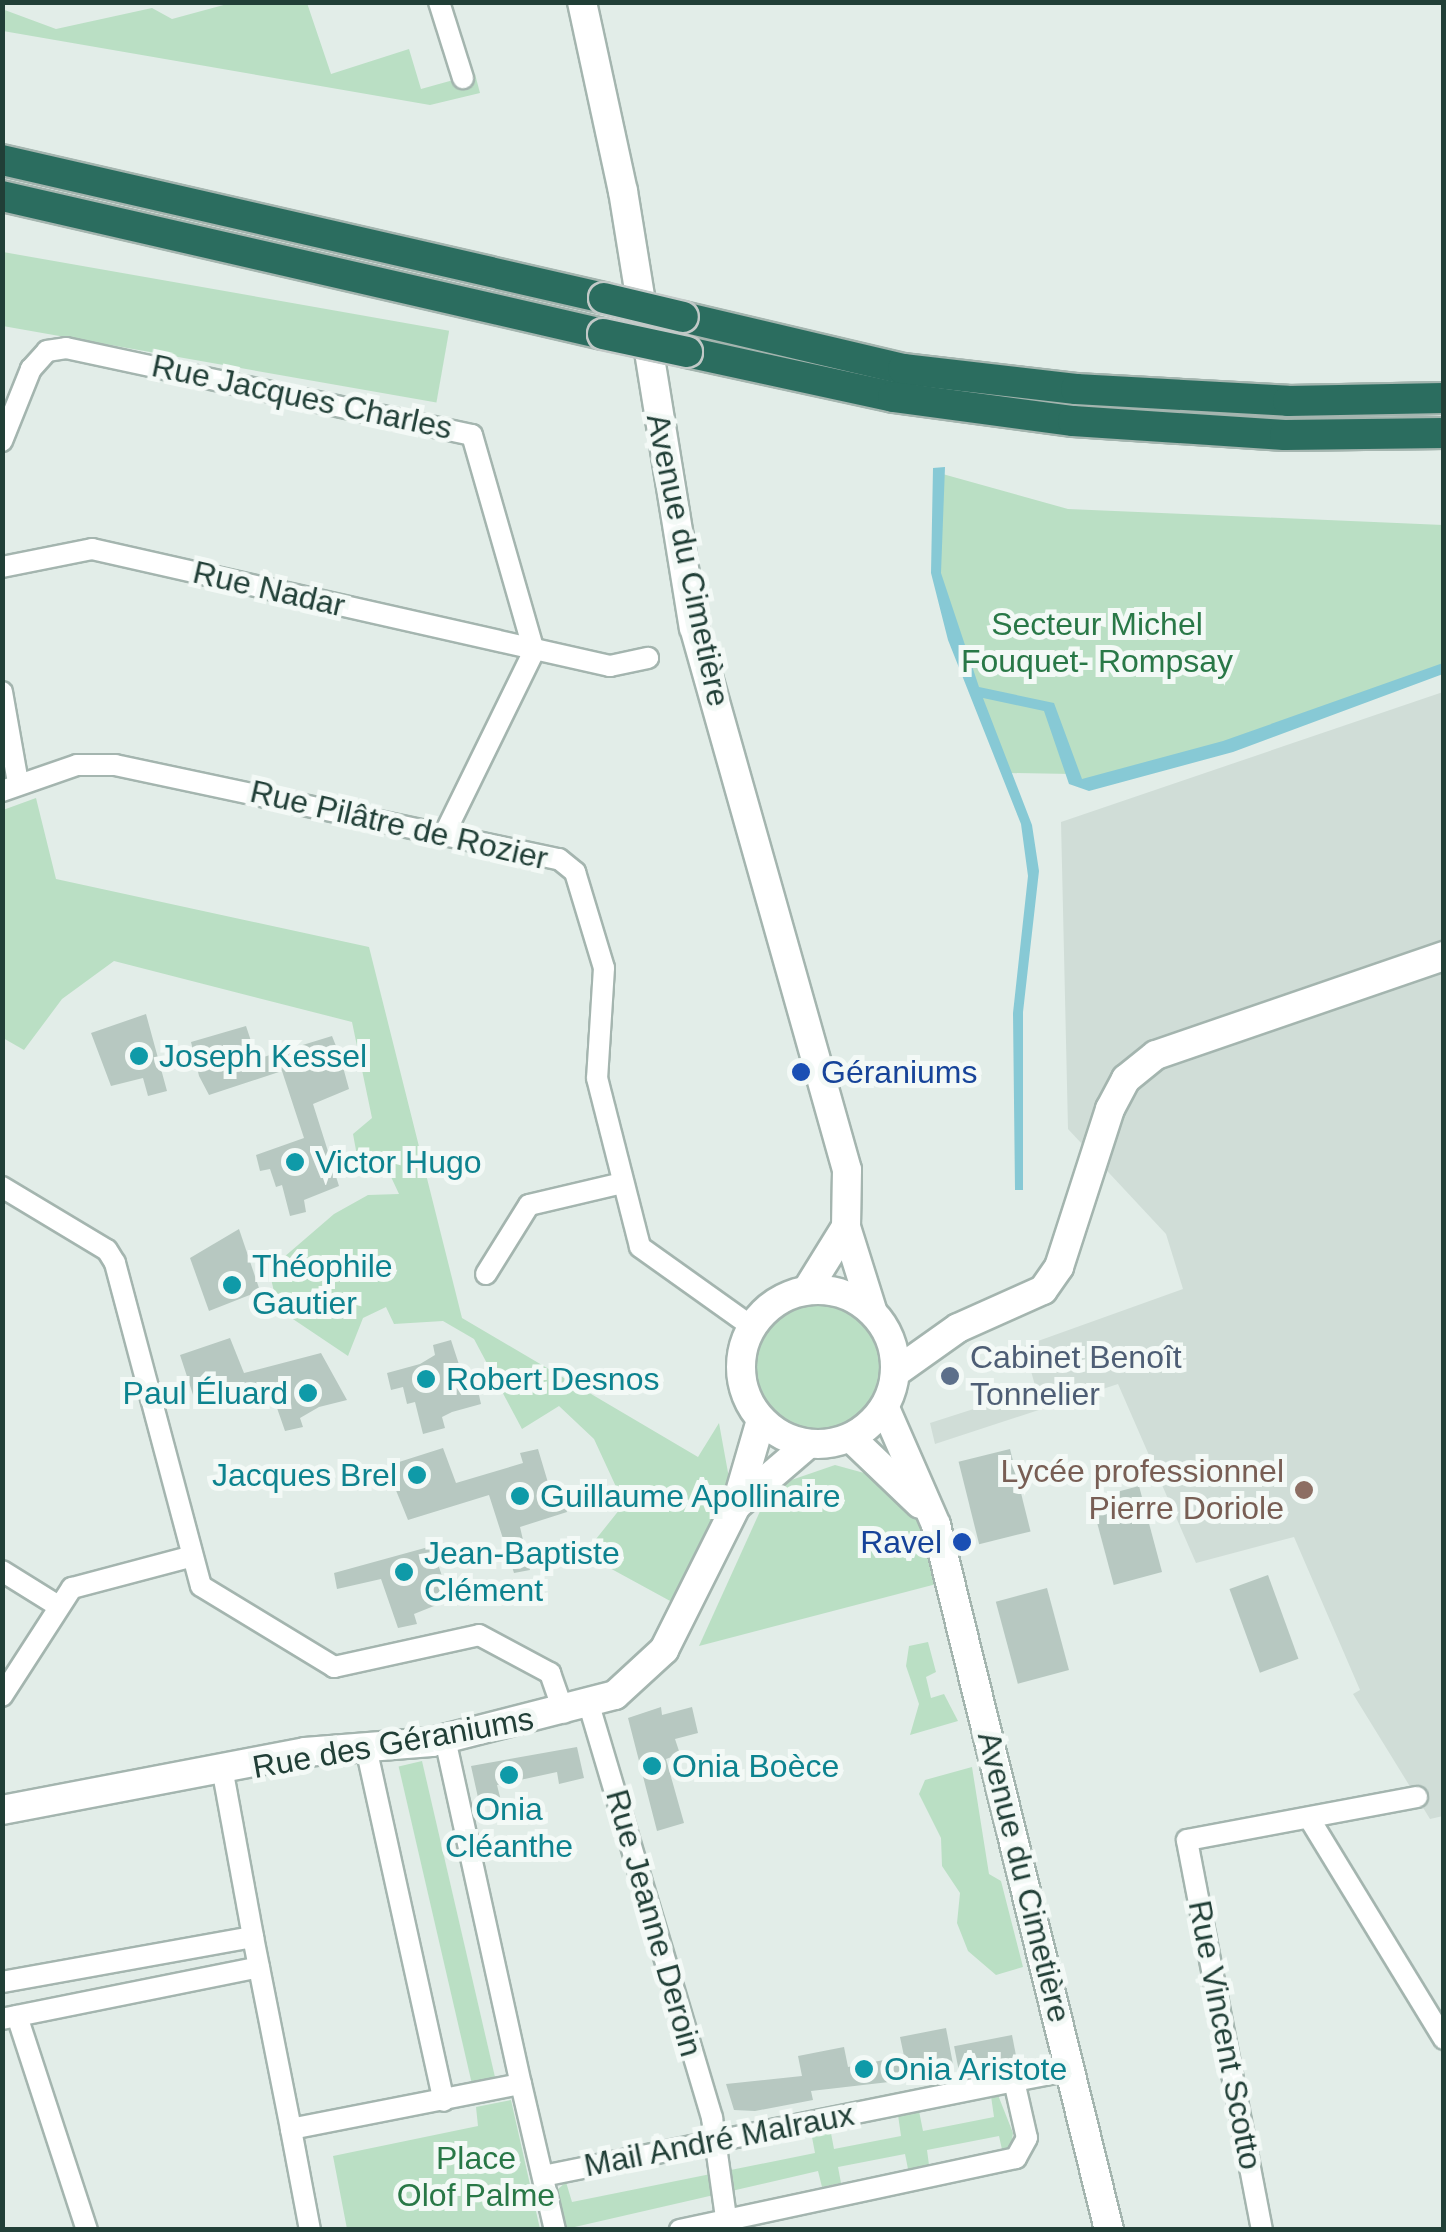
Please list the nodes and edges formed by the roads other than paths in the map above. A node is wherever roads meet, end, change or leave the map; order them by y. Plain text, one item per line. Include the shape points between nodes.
1 (439, 2) edge
2 (582, 2) edge
3 (463, 78) dead end
4 (2, 160) edge
5 (2, 196) edge
6 (1444, 398) edge
7 (1444, 433) edge
8 (2, 441) edge
9 (2, 567) edge
10 (534, 651) junction
11 (648, 658) dead end
12 (2, 692) edge
13 (10, 787) edge
14 (445, 833) junction
15 (1444, 956) edge
16 (623, 1183) junction
17 (2, 1187) edge
18 (846, 1227) junction
19 (486, 1274) dead end
20 (807, 1290) junction
21 (880, 1322) junction
22 (752, 1327) junction
23 (958, 1328) junction
24 (896, 1372) junction
25 (884, 1408) junction
26 (761, 1420) junction
27 (851, 1438) junction
28 (807, 1444) junction
29 (736, 1506) junction
30 (936, 1525) junction
31 (189, 1557) junction
32 (2, 1571) edge
33 (55, 1604) junction
34 (2, 1696) edge
35 (576, 1709) junction
36 (444, 1739) junction
37 (367, 1752) junction
38 (223, 1774) junction
39 (1417, 1798) dead end
40 (2, 1810) edge
41 (1309, 1818) junction
42 (253, 1938) junction
43 (259, 1967) junction
44 (2, 1982) edge
45 (10, 2017) edge
46 (1444, 2039) edge
47 (1071, 2070) junction
48 (1014, 2081) junction
49 (522, 2084) junction
50 (444, 2101) junction
51 (291, 2129) junction
52 (710, 2141) junction
53 (542, 2176) junction
54 (726, 2217) junction
55 (88, 2230) edge
56 (310, 2230) edge
57 (555, 2230) edge
58 (680, 2230) edge
59 (1108, 2230) edge
60 (1262, 2230) edge

1 - 3 street
2 - 18 street, Avenue du Cimetière via 623,192 694,627 840,1136 850,1189
4 - 6 highway, bridge via 903,369 1076,389 1288,401
5 - 7 highway, bridge via 893,397 1074,422 1284,435
8 - 10 street, Rue Jacques Charles via 31,369 47,351 66,348 456,426 472,435
9 - 10 street, Rue Nadar via 92,548
10 - 11 street, Rue Nadar via 610,666
10 - 14 street
12 - 13 street
13 - 14 street, Rue Pilâtre de Rozier via 77,765 115,765
14 - 16 street, Rue Pilâtre de Rozier via 559,858 575,872 608,989 597,1078
15 - 23 street via 1156,1054 1126,1079 1110,1109 1058,1267 1043,1290
16 - 19 street via 529,1205
16 - 22 street, Rue Pilâtre de Rozier via 640,1247
17 - 31 street via 107,1250 115,1263
18 - 20 street, Avenue du Cimetière
18 - 21 street, Avenue du Cimetière
20 - 21 street via 842,1294
20 - 22 street via 769,1306
21 - 23 street
21 - 24 street
22 - 26 street via 740,1372
23 - 24 street
24 - 25 street
25 - 27 street
25 - 30 street, Avenue du Cimetière
26 - 28 street
26 - 29 street, Rue des Géraniums
27 - 28 street
27 - 30 street, Avenue du Cimetière via 905,1484
28 - 29 street, Rue des Géraniums
29 - 35 street, Rue des Géraniums via 664,1650 634,1683
30 - 47 street, Avenue du Cimetière
31 - 33 street via 72,1588
31 - 35 street, Rue Jeanne Deroin via 201,1586 334,1666 479,1635 550,1673
32 - 33 street
33 - 34 street
35 - 36 street, Rue des Géraniums
35 - 52 street, Rue Jeanne Deroin via 712,2118
36 - 37 street, Rue des Géraniums
36 - 49 street
37 - 38 street, Rue des Géraniums via 304,1752
37 - 50 street
38 - 40 street, Rue des Géraniums
38 - 42 street
39 - 41 street
41 - 46 street
41 - 60 street, Rue Vincent Scotto via 1187,1840
42 - 43 street
42 - 44 street
43 - 45 street
43 - 51 street
45 - 55 street
47 - 48 street, Mail André Malraux
47 - 59 street, Avenue du Cimetière
48 - 52 street, Mail André Malraux
48 - 54 street via 1027,2138 1016,2158
49 - 50 street
49 - 53 street
50 - 51 street
51 - 56 street
52 - 53 street, Mail André Malraux
52 - 54 street, Rue Jeanne Deroin
53 - 57 street
54 - 58 street

